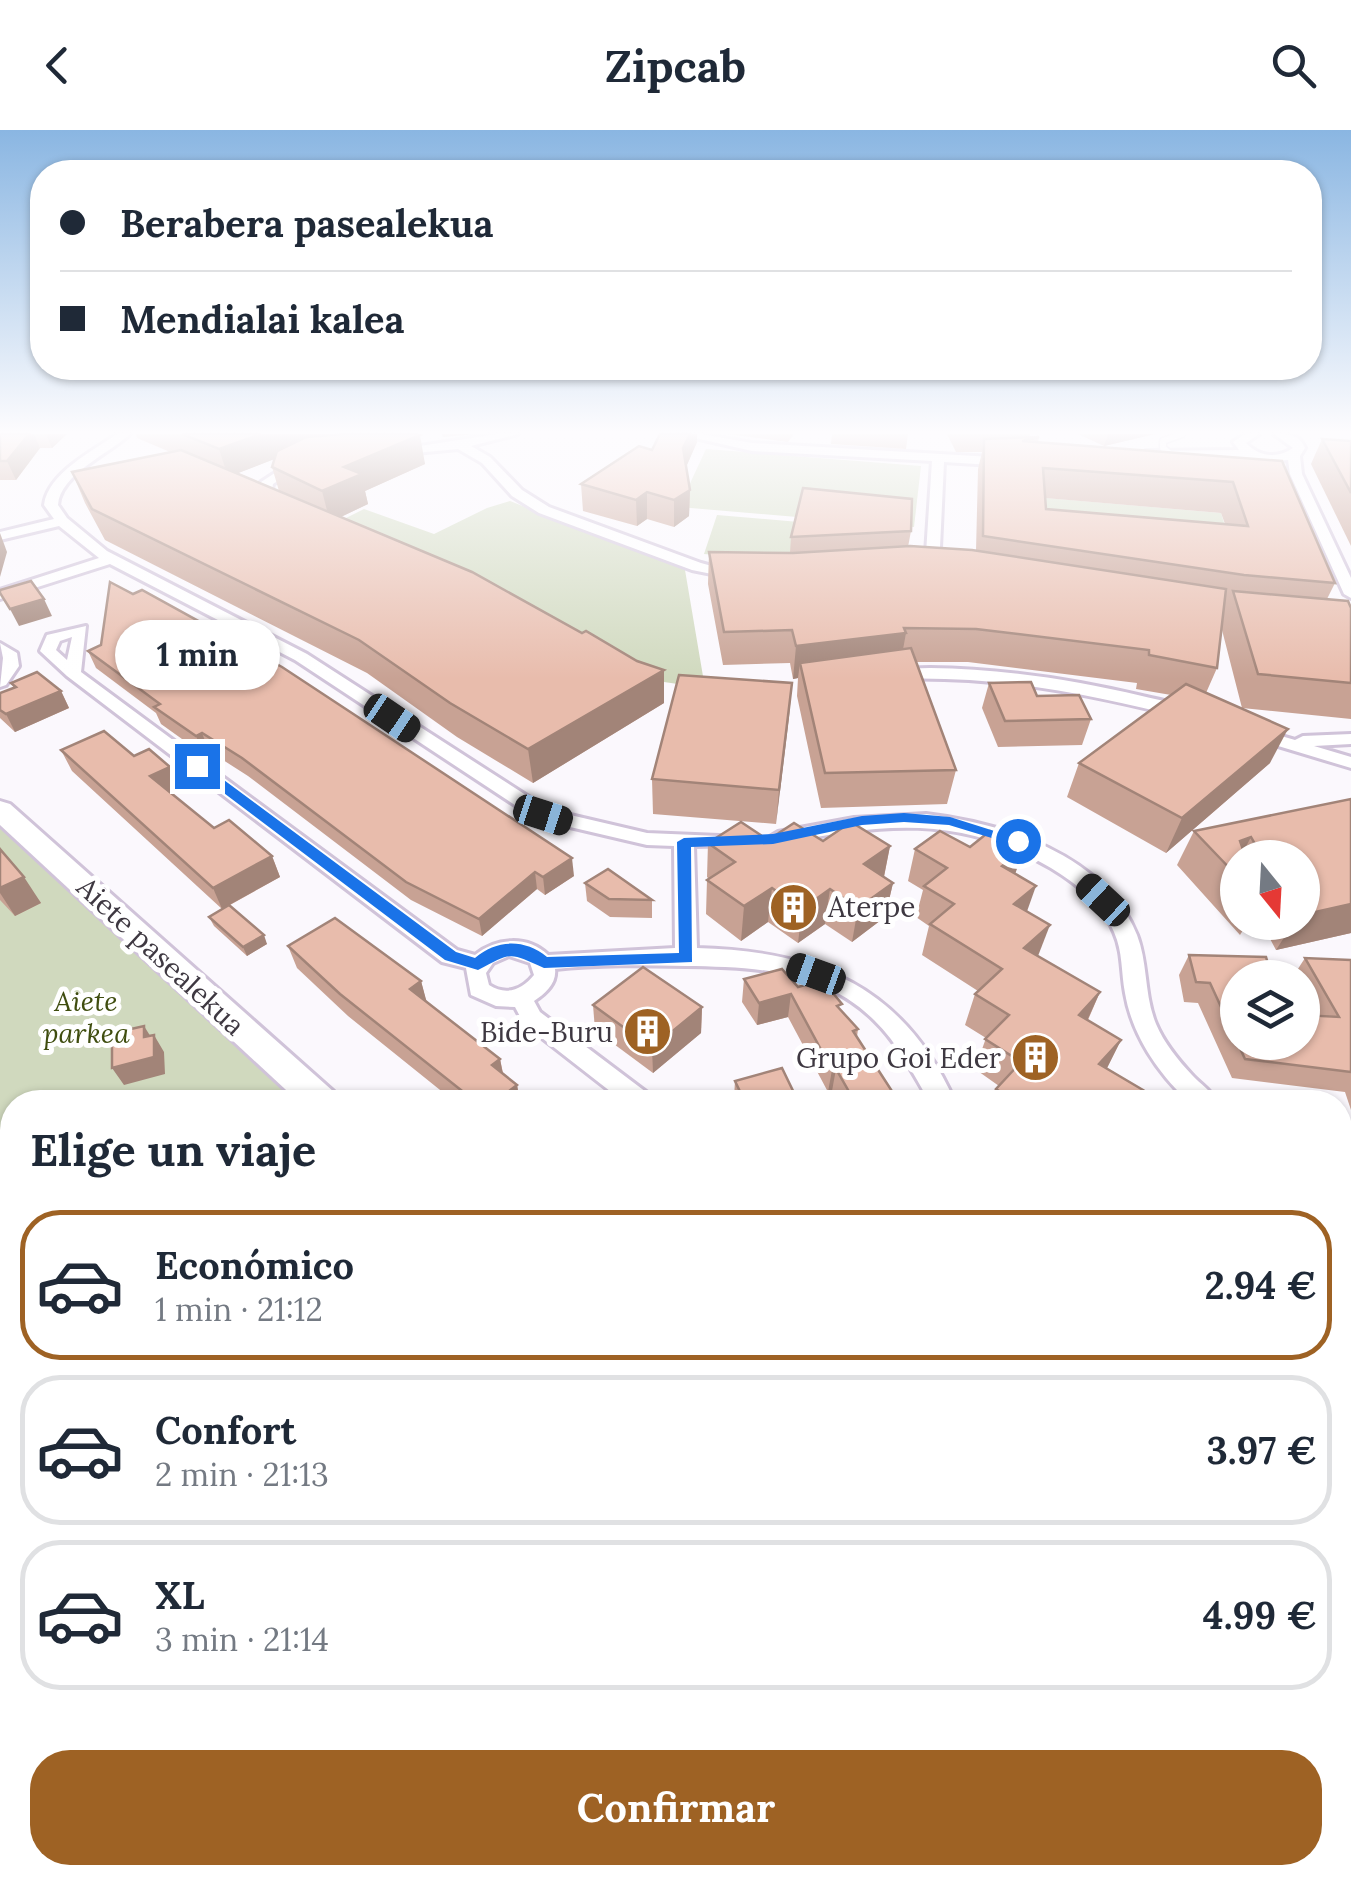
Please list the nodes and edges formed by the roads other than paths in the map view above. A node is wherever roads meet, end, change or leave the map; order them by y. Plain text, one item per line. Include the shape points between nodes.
1 (58, 516) edge
2 (558, 516) edge
3 (935, 516) edge
4 (1315, 516) edge
5 (62, 521) junction
6 (0, 536) edge
7 (107, 556) junction
8 (932, 569) junction
9 (953, 571) edge
10 (912, 573) edge
11 (760, 577) edge
12 (0, 587) edge
13 (1351, 594) edge
14 (0, 595) edge
15 (0, 648) edge
16 (73, 673) dead end
17 (876, 675) edge
18 (0, 682) edge
19 (1199, 717) edge
20 (1234, 728) edge
21 (1269, 738) junction
22 (1351, 739) edge
23 (1351, 763) edge
24 (0, 810) edge
25 (684, 842) junction
26 (686, 958) junction
27 (544, 963) junction
28 (478, 964) junction
29 (520, 998) junction
30 (309, 1090) edge
31 (626, 1090) edge
32 (936, 1090) edge
33 (1194, 1090) edge

1 - 5 street
2 - 11 street via 698,567
3 - 8 street
4 - 13 street
5 - 6 street
5 - 7 street
7 - 12 street
7 - 14 street
7 - 25 street via 302,657 543,815
8 - 9 street
8 - 10 street
15 - 18 street via 11,666
16 - 28 street via 450,956
17 - 19 street via 967,672 1055,680
20 - 21 street
21 - 22 street
21 - 23 street
24 - 30 street, Aiete pasealekua
25 - 26 street
25 - 33 street via 773,839 904,818 950,821 1018,841 1080,879 1123,927 1144,1022 1165,1060
26 - 27 street
26 - 32 street via 795,966 838,982 902,1035
27 - 28 street via 529,951 506,948
27 - 29 street via 542,983
28 - 29 street via 474,981 486,995
29 - 31 street via 532,1018

